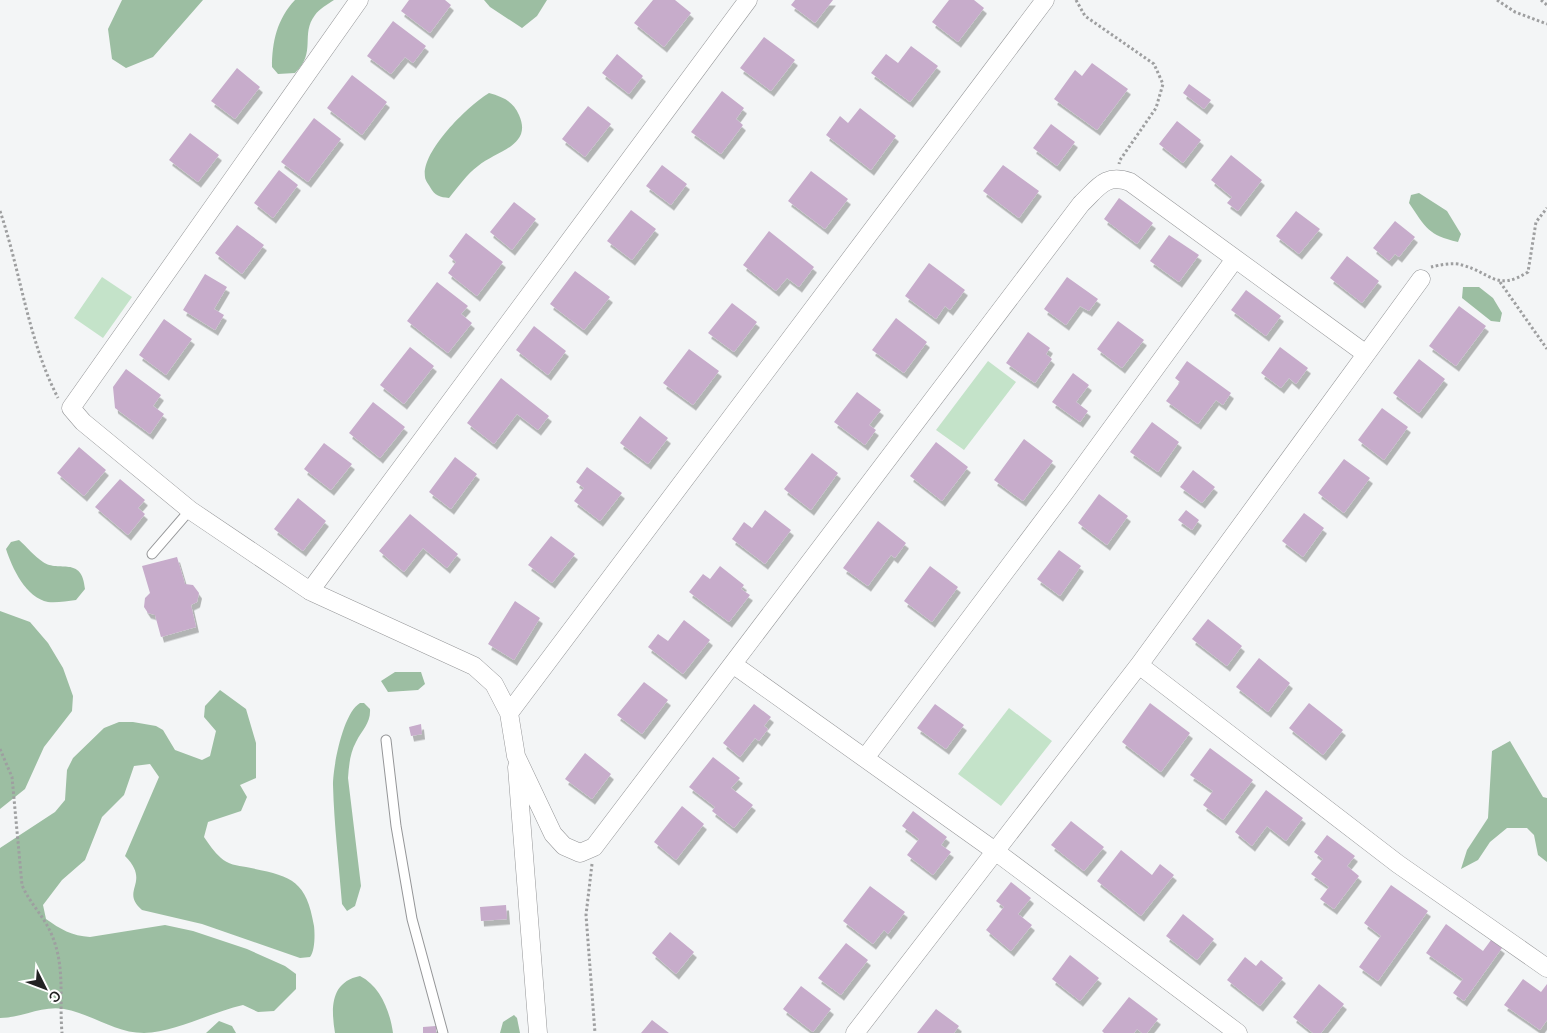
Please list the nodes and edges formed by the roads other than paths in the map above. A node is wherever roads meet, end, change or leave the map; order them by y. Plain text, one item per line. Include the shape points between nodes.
1 (359, 0) edge
2 (748, 0) edge
3 (1045, 0) edge
4 (1235, 259) junction
5 (1421, 279) road end
6 (1366, 354) junction
7 (190, 510) junction
8 (152, 554) dead end
9 (310, 591) junction
10 (734, 665) junction
11 (1139, 665) junction
12 (509, 713) junction
13 (386, 740) dead end
14 (516, 756) junction
15 (865, 758) junction
16 (995, 851) junction
17 (1547, 968) edge
18 (443, 1033) edge
19 (538, 1033) edge
20 (855, 1033) edge
21 (1238, 1033) edge

1 - 7 street via 71,408 83,422
2 - 9 street
3 - 12 street
4 - 6 street
4 - 10 street via 1130,182 1117,178 1104,181 1081,204
4 - 15 street
5 - 6 street
6 - 11 street
7 - 8 lane
7 - 9 street
9 - 12 street via 474,666 494,684
10 - 14 street via 594,847 580,853 564,846 552,834
10 - 15 street
11 - 16 street
11 - 17 street via 1398,864
12 - 14 street
13 - 18 lane via 412,919
14 - 19 street
15 - 16 street
16 - 20 street
16 - 21 street

